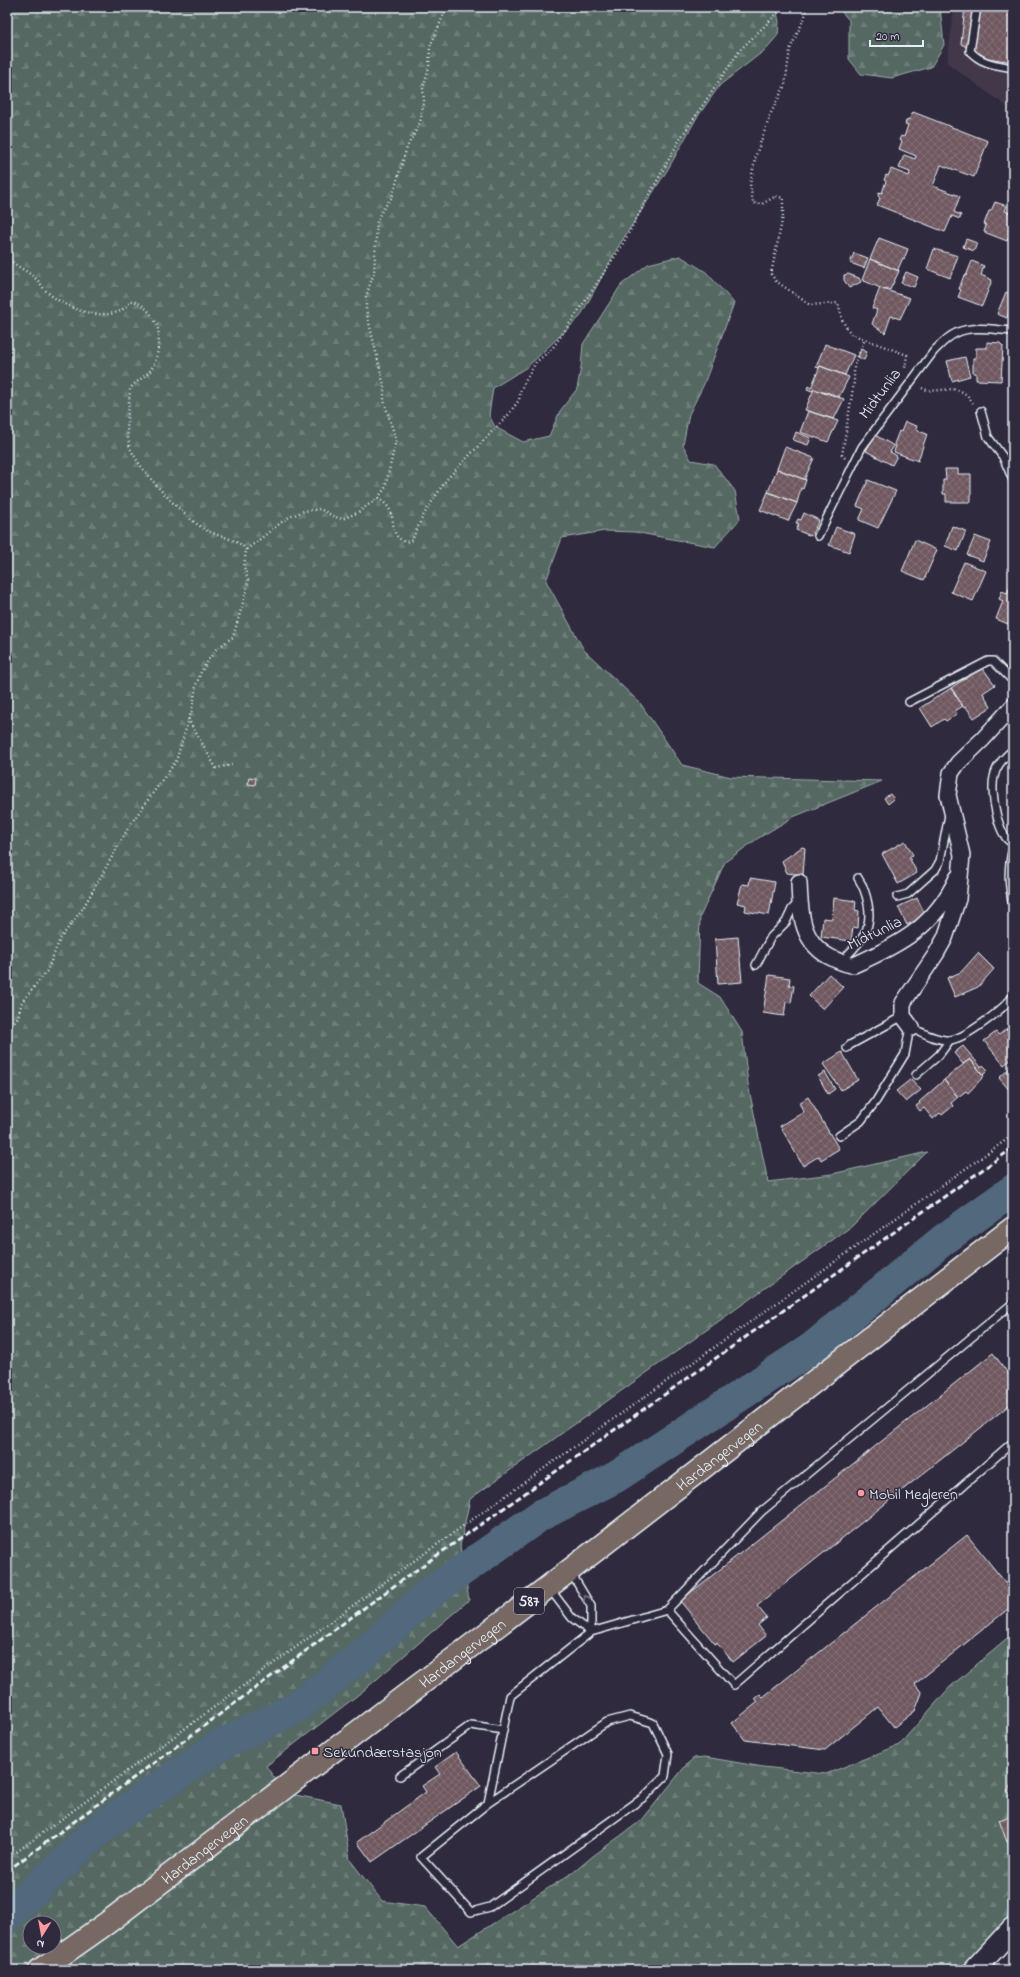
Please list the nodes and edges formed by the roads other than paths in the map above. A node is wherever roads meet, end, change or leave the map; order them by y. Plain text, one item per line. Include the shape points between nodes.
1 (977, 7) edge
2 (1013, 68) edge
3 (1013, 331) edge
4 (981, 411) dead end
5 (1013, 480) edge
6 (818, 536) dead end
7 (1013, 681) edge
8 (909, 702) dead end
9 (1013, 706) edge
10 (1013, 750) edge
11 (950, 809) junction
12 (1013, 843) edge
13 (1013, 848) edge
14 (962, 868) junction
15 (858, 878) dead end
16 (799, 882) dead end
17 (897, 897) dead end
18 (800, 904) junction
19 (1013, 907) edge
20 (841, 962) junction
21 (756, 965) dead end
22 (1013, 996) edge
23 (908, 1022) junction
24 (950, 1040) junction
25 (847, 1048) dead end
26 (916, 1074) dead end
27 (839, 1136) dead end
28 (1013, 1228) edge
29 (1012, 1304) edge
30 (1013, 1442) edge
31 (569, 1569) junction
32 (548, 1586) junction
33 (667, 1610) junction
34 (591, 1632) junction
35 (503, 1730) junction
36 (400, 1776) dead end
37 (488, 1803) junction
38 (1013, 1928) edge
39 (40, 1970) edge
40 (974, 1970) edge

1 - 2 lane via 970,51 985,62
3 - 6 lane, Midtunlia via 962,331 948,338 934,351 862,447
4 - 5 lane via 988,437 1003,457
7 - 8 lane via 993,661 988,661
9 - 11 street, Midtunlia via 951,773 948,795
10 - 12 lane via 997,768 992,791 1005,839
11 - 14 street, Midtunlia via 962,854
11 - 17 lane, Midtunlia via 942,850 935,870 908,894
13 - 19 lane via 1009,872
14 - 20 street, Midtunlia via 942,905 929,922 914,934 854,964
14 - 23 street, Midtunlia via 958,899 945,938 923,976 903,1003
15 - 20 lane, Midtunlia via 865,888 870,917 862,939
16 - 18 street
18 - 20 street via 808,939 817,949
18 - 21 lane via 792,909 786,922 771,937
22 - 24 lane via 974,1030
23 - 24 lane via 933,1037
23 - 25 lane
23 - 27 lane, Midtunlia via 905,1054 861,1121
24 - 26 lane via 939,1055
28 - 31 main road, Hardangervegen / 587
29 - 33 lane via 761,1512
30 - 33 lane via 734,1685
31 - 32 main road, Hardangervegen / 587
34 -> 31 lane via 590,1606
32 - 34 lane via 572,1618
32 - 39 main road, Hardangervegen / 587 via 107,1923
33 - 34 lane
34 - 35 lane via 510,1696
35 - 36 lane via 471,1725
35 - 37 lane
37 - 37 lane via 607,1722 630,1716 653,1723 668,1754 665,1776 644,1797 490,1907 471,1912 421,1856
38 - 40 main road

